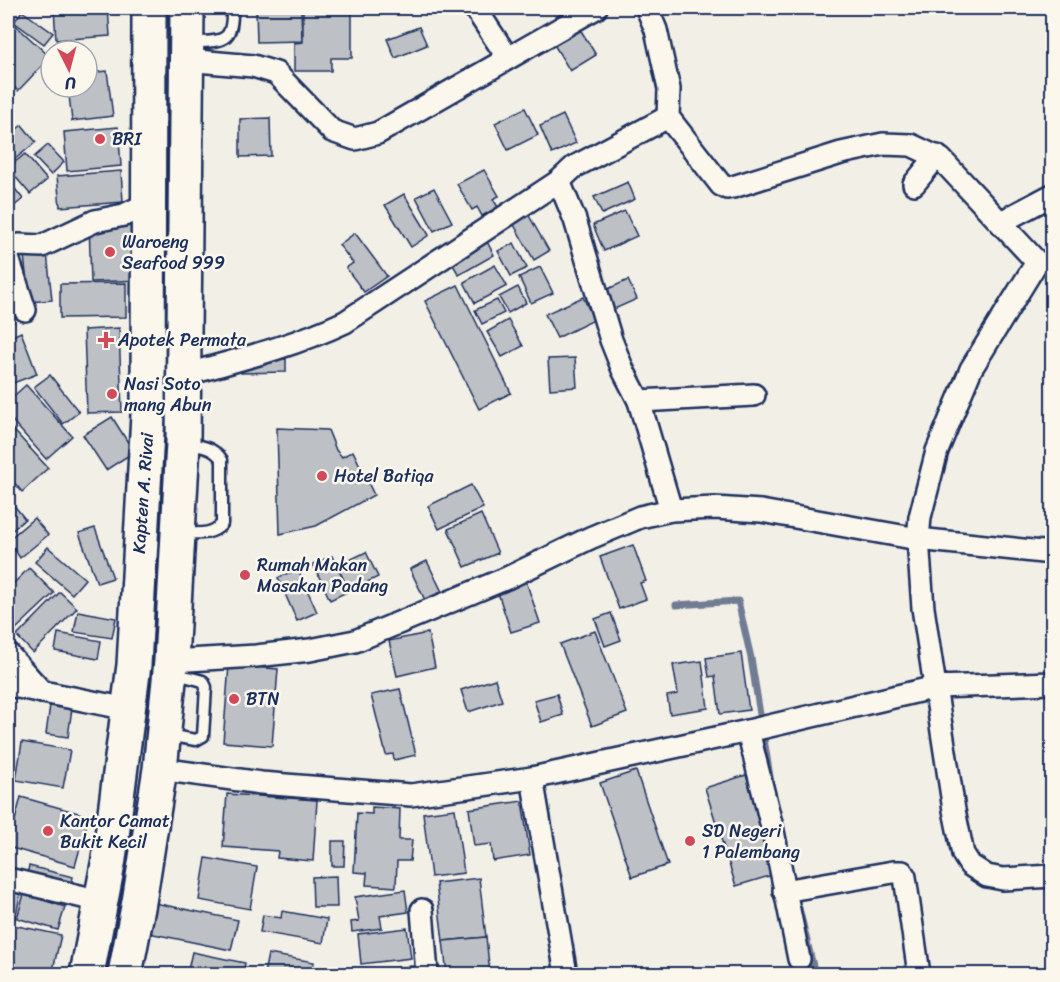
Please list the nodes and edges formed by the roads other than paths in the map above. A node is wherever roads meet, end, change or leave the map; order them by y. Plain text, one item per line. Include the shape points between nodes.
1 (149, 8) edge
2 (187, 8) edge
3 (232, 8) edge
4 (475, 8) edge
5 (596, 8) edge
6 (647, 8) edge
7 (186, 52) junction
8 (507, 58) junction
9 (668, 117) junction
10 (937, 156) junction
11 (559, 181) junction
12 (914, 184) dead end
13 (1053, 195) edge
14 (149, 203) junction
15 (1001, 222) junction
16 (8, 249) edge
17 (8, 258) edge
18 (1045, 268) edge
19 (25, 309) dead end
20 (184, 375) junction
21 (754, 395) dead end
22 (639, 400) junction
23 (183, 443) junction
24 (672, 510) junction
25 (179, 533) junction
26 (918, 539) junction
27 (1053, 553) edge
28 (8, 654) edge
29 (171, 666) junction
30 (1053, 683) edge
31 (8, 685) edge
32 (936, 687) junction
33 (42, 692) junction
34 (128, 709) junction
35 (751, 730) junction
36 (160, 769) junction
37 (532, 778) junction
38 (1053, 876) edge
39 (8, 879) edge
40 (787, 890) junction
41 (100, 901) junction
42 (422, 910) dead end
43 (799, 959) dead end
44 (87, 975) edge
45 (125, 975) edge
46 (427, 975) edge
47 (566, 975) edge
48 (919, 975) edge

1 - 14 main road, Kapten A. Rivai
2 - 7 main road, Kapten A. Rivai
3 - 7 lane via 229,35
4 - 8 street
5 - 8 street
6 - 9 street via 669,89
7 - 8 street via 276,73 332,131 355,139 378,133
7 - 20 main road, Kapten A. Rivai
9 - 10 street via 727,188 883,144 912,145
9 - 11 street via 574,167
10 - 12 street
10 - 15 street
11 - 20 street via 345,322 288,345
11 - 22 street via 575,220 611,340
13 - 15 street
14 - 16 street via 124,215 95,220 42,246 15,245
14 - 34 main road, Kapten A. Rivai via 148,415
15 - 18 street
17 - 19 street
18 - 26 street via 971,369 937,451
20 - 23 main road, Kapten A. Rivai
21 - 22 street
22 - 24 street
23 - 25 main road, Kapten A. Rivai
23 - 25 lane via 210,448 222,460 222,524 207,533
24 - 26 street via 761,511
24 - 29 street via 640,517 507,578 354,641
25 - 29 main road, Kapten A. Rivai
26 - 27 street
26 - 32 street via 923,608
28 - 33 street
29 - 36 main road, Kapten A. Rivai
30 - 32 street
31 - 33 street
32 - 35 street
32 - 38 street via 963,854 970,865 987,876
33 - 34 street
34 - 41 main road, Kapten A. Rivai
35 - 37 street
35 - 40 street
36 - 37 street via 261,783 411,795
36 - 45 main road, Kapten A. Rivai
37 - 47 street
39 - 41 street
40 - 43 street
40 - 48 street via 902,872
41 - 44 main road, Kapten A. Rivai
42 - 46 street

